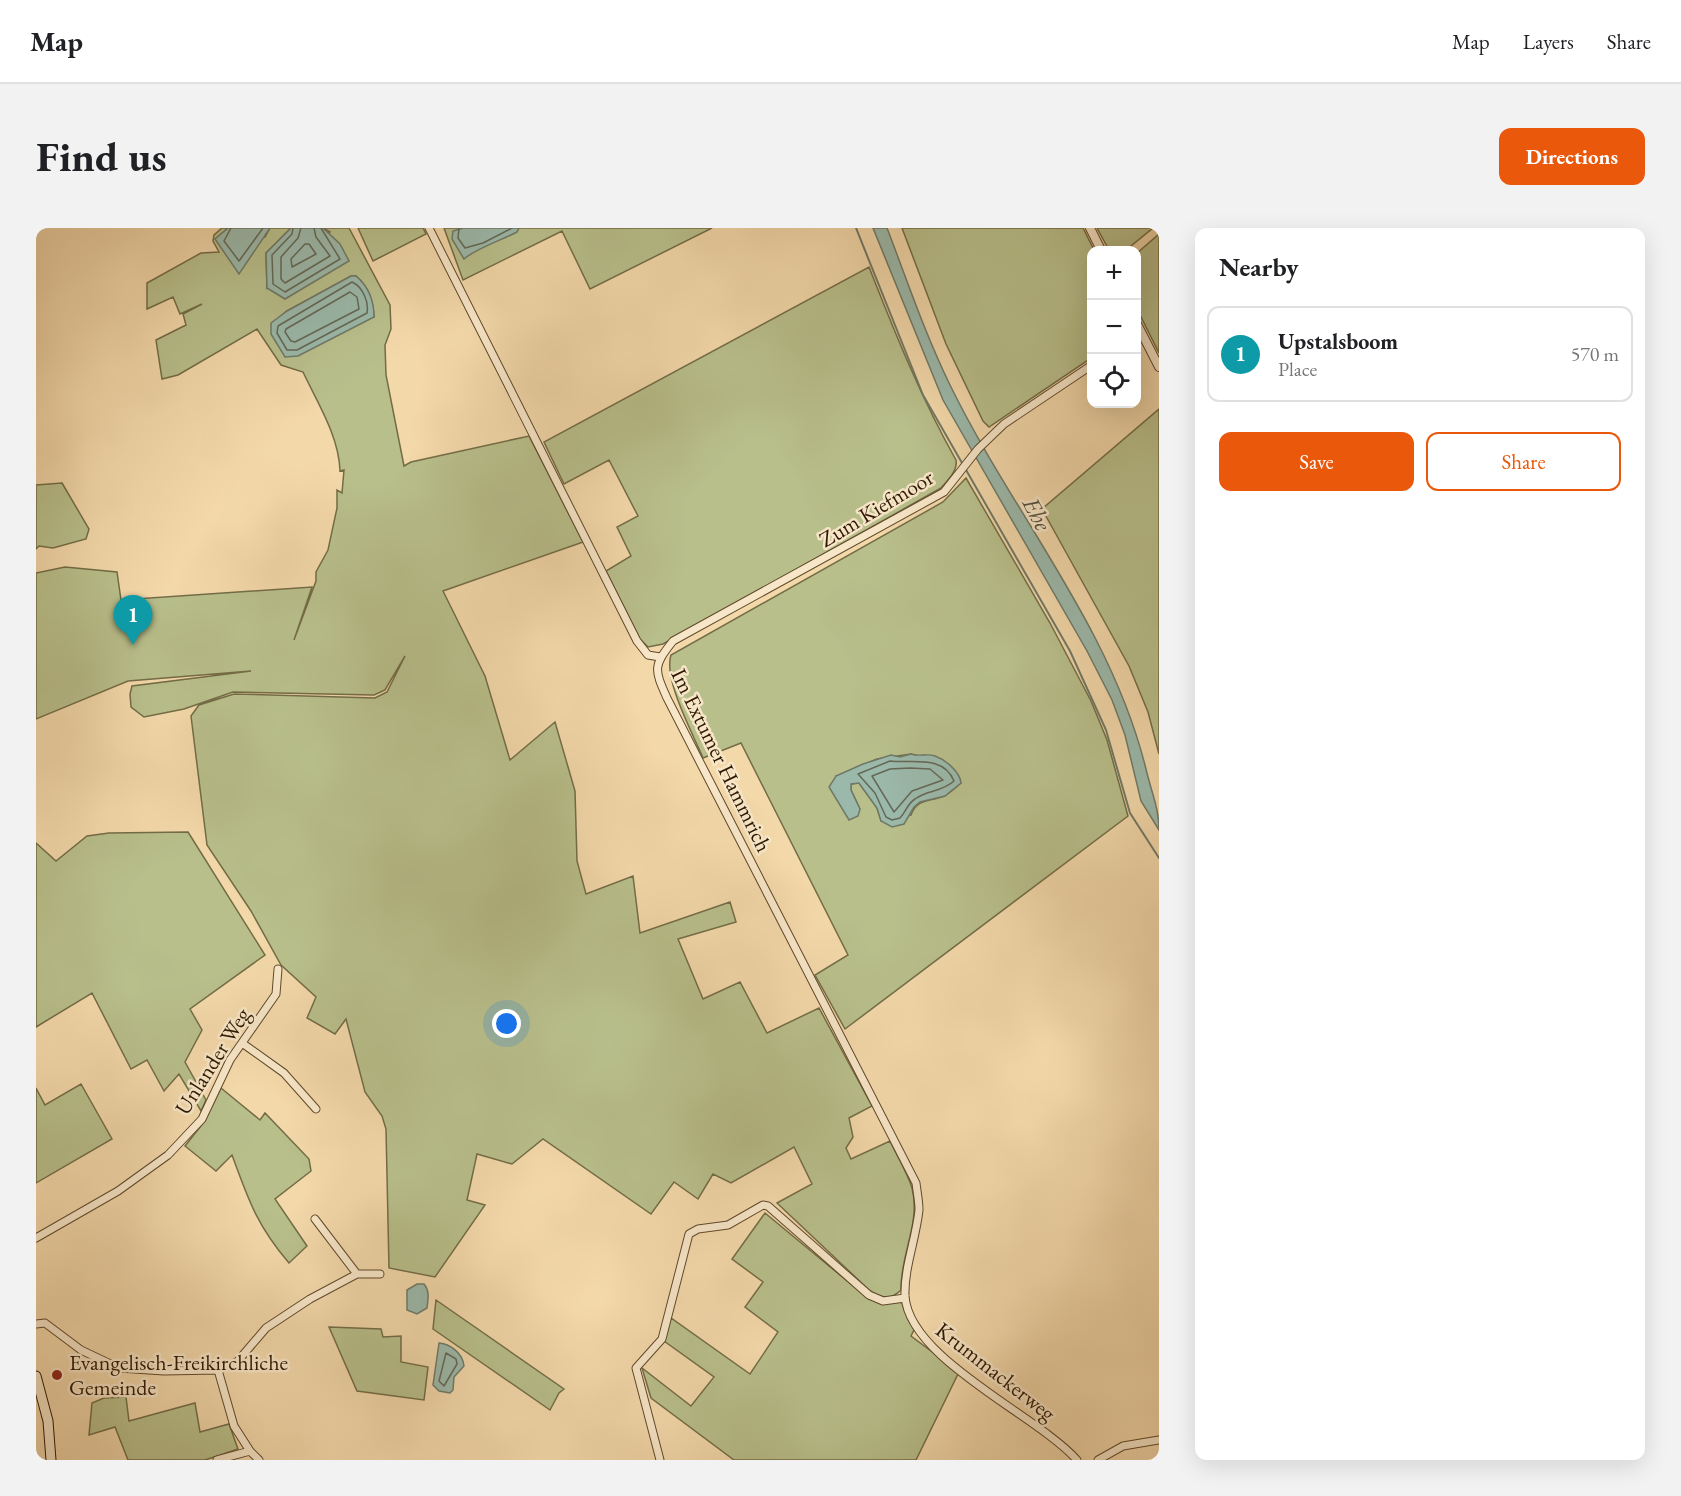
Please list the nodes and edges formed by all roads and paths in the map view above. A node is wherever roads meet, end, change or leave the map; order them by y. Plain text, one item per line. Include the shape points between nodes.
1 (429, 228) edge
2 (1089, 228) edge
3 (1099, 246) edge
4 (1141, 334) edge
5 (1159, 367) edge
6 (1087, 368) edge
7 (660, 657) junction
8 (278, 969) dead end
9 (242, 1043) junction
10 (316, 1109) dead end
11 (315, 1219) dead end
12 (36, 1238) edge
13 (357, 1274) junction
14 (380, 1274) dead end
15 (905, 1298) junction
16 (36, 1324) edge
17 (219, 1370) junction
18 (36, 1376) edge
19 (1159, 1440) edge
20 (250, 1451) junction
21 (51, 1460) edge
22 (217, 1460) edge
23 (259, 1460) edge
24 (660, 1460) edge
25 (1077, 1460) edge
26 (1098, 1460) edge

1 - 7 street, Im Extumer Hammrich via 637,641 648,656
2 - 3 street
4 - 5 street
6 - 7 street, Zum Kiefmoor via 1001,426 944,492 673,641
7 - 15 street, Im Extumer Hammrich via 657,674 667,698 916,1183 919,1209
8 - 9 street, Unlander Weg via 276,994
9 - 10 street via 284,1073
9 - 12 street, Unlander Weg via 202,1119 168,1155 118,1191
11 - 13 street
13 - 14 street
13 - 17 street via 266,1328 237,1362
15 - 24 street via 883,1301 869,1295 768,1206 763,1205 728,1225 689,1234 662,1339 636,1368
15 - 25 street, Krummackerweg via 918,1331 930,1345
16 - 17 street via 45,1323 81,1350 119,1368
17 - 20 street via 234,1426
18 - 21 main road via 48,1421
19 - 26 street via 1123,1446
20 - 22 street
20 - 23 street

